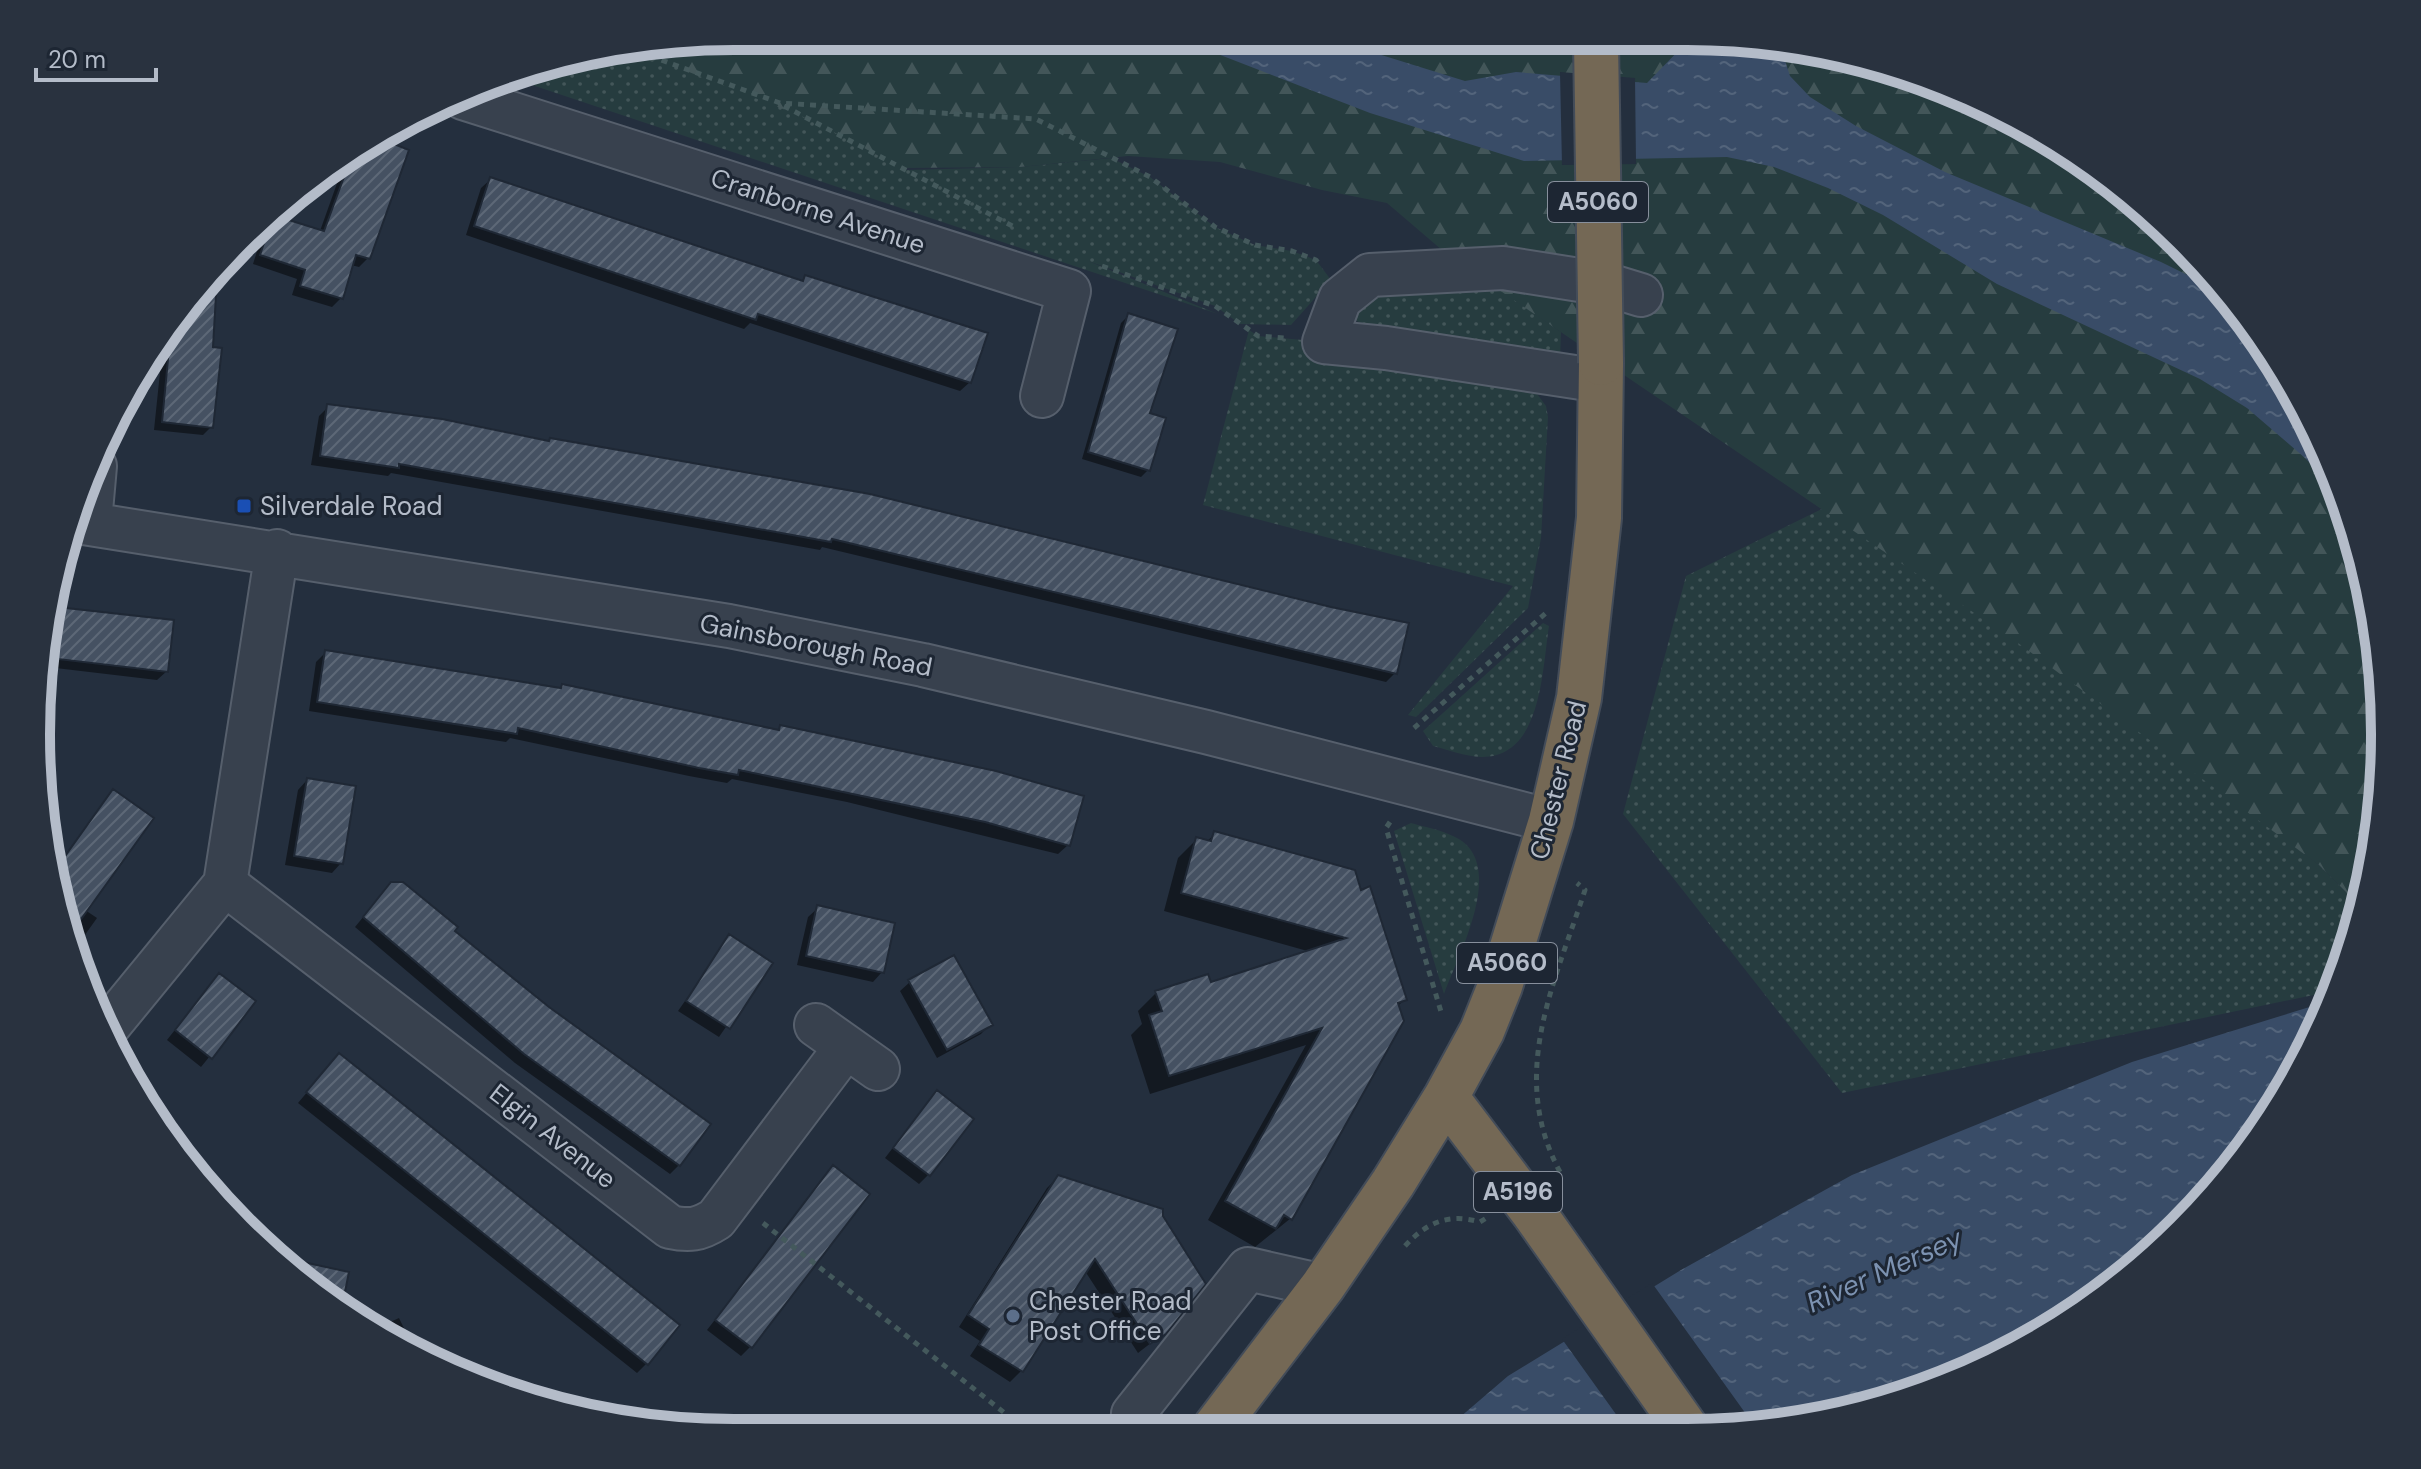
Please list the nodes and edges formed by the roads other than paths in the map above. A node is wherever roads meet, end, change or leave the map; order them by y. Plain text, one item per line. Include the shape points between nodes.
1 (1596, 50) edge
2 (474, 102) edge
3 (1641, 295) dead end
4 (1601, 372) junction
5 (1042, 396) dead end
6 (83, 522) edge
7 (277, 551) junction
8 (1551, 821) junction
9 (225, 884) junction
10 (113, 1020) edge
11 (847, 1047) dead end
12 (1446, 1097) junction
13 (1323, 1286) junction
14 (1134, 1419) edge
15 (1222, 1419) edge
16 (1680, 1419) edge

1 - 4 highway, Chester Road / A5060, bridge
2 - 5 street, Cranborne Avenue via 1069,291
3 - 4 street via 1503,268 1370,275 1340,299 1324,342
4 - 8 highway, Chester Road / A5060 via 1596,562 1579,698
6 - 7 street, Gainsborough Road
7 - 8 street, Gainsborough Road via 729,626 923,665
7 - 9 street
8 - 12 highway, Chester Road / A5060 via 1500,986
9 - 10 street
9 - 11 street, Elgin Avenue via 670,1227 701,1229 716,1219
12 - 13 highway, Chester Road / A5060
12 - 16 highway, A5196
13 - 14 street via 1248,1269 1133,1414
13 - 15 highway, Chester Road / A5060

